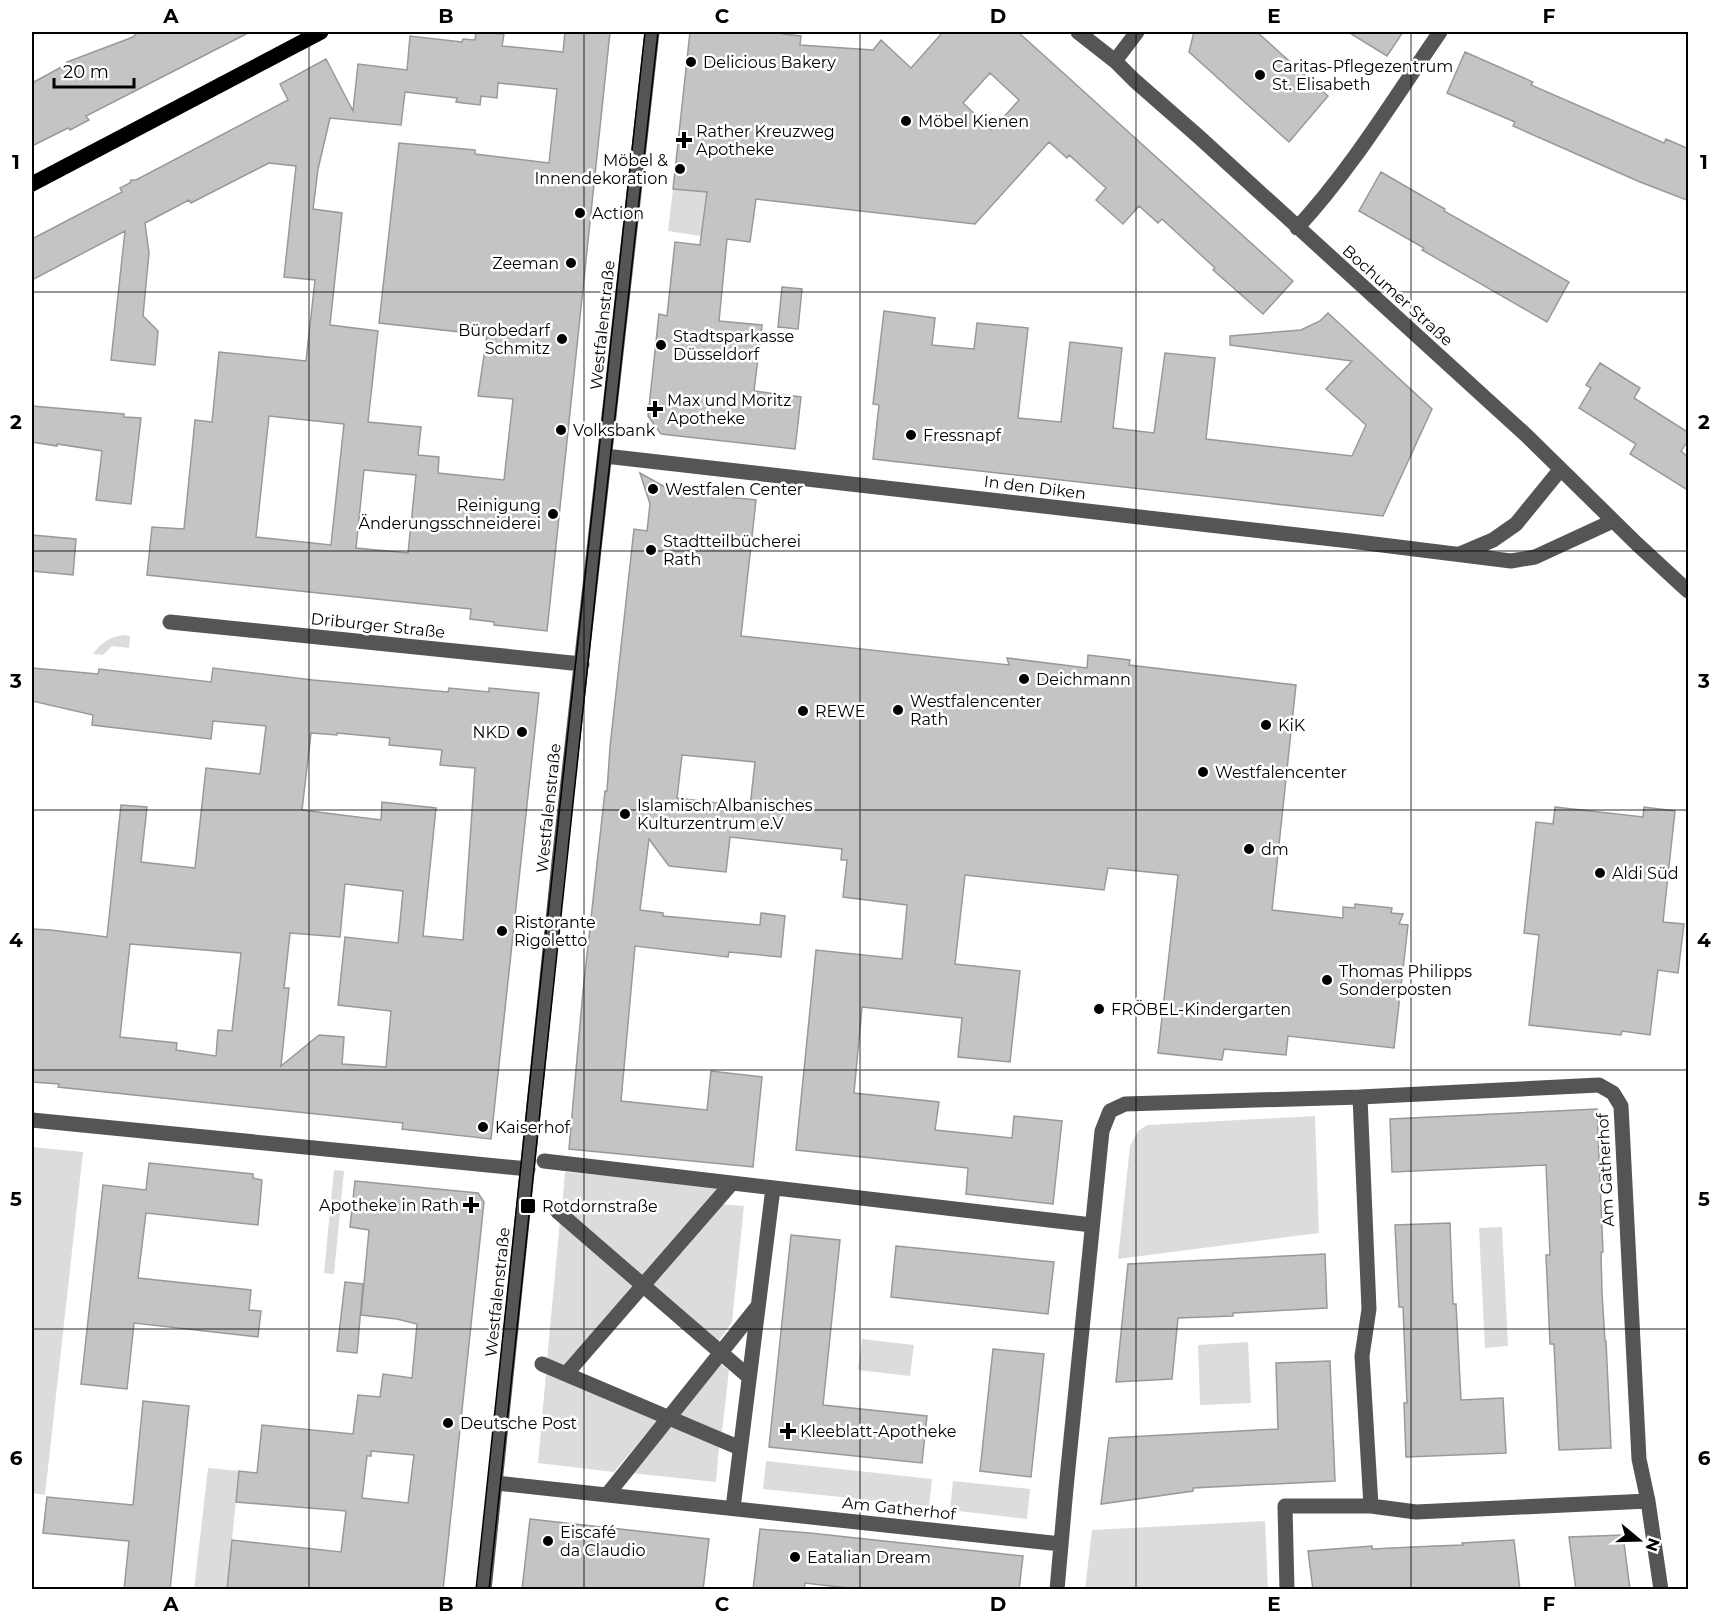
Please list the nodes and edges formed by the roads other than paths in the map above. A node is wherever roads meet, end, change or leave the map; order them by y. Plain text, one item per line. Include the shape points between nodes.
1 (321, 32) edge
2 (652, 32) edge
3 (1078, 32) edge
4 (1137, 32) edge
5 (1440, 32) edge
6 (1115, 61) junction
7 (32, 184) edge
8 (1297, 228) junction
9 (605, 456) junction
10 (1560, 470) junction
11 (1613, 521) junction
12 (1460, 554) junction
13 (1689, 591) edge
14 (170, 622) dead end
15 (582, 664) junction
16 (1360, 1097) junction
17 (32, 1120) edge
18 (544, 1161) dead end
19 (528, 1169) junction
20 (732, 1183) junction
21 (773, 1188) junction
22 (557, 1211) dead end
23 (1092, 1225) junction
24 (643, 1285) junction
25 (758, 1306) junction
26 (721, 1352) junction
27 (542, 1364) dead end
28 (566, 1374) junction
29 (749, 1377) junction
30 (669, 1418) junction
31 (740, 1448) junction
32 (496, 1483) junction
33 (607, 1495) junction
34 (1648, 1501) junction
35 (1371, 1506) junction
36 (733, 1508) junction
37 (1061, 1544) junction
38 (484, 1590) edge
39 (1057, 1590) edge
40 (1287, 1590) edge
41 (1661, 1590) edge

1 - 7 main road
2 - 9 street, Westfalenstraße
3 - 6 street, Bochumer Straße
4 - 6 street
5 - 8 street via 1353,157
6 - 8 street, Bochumer Straße
8 - 10 street, Bochumer Straße
9 - 12 street, In den Diken
9 - 15 street, Westfalenstraße
10 - 11 street, Bochumer Straße
10 - 12 street via 1516,524
11 - 12 street, In den Diken via 1535,557 1510,561
11 - 13 street, Bochumer Straße
14 - 15 street, Driburger Straße
15 - 19 street, Westfalenstraße
16 - 23 street, Am Gatherhof via 1125,1104 1110,1111 1102,1131
16 - 34 street, Am Gatherhof via 1599,1085 1613,1093 1621,1106 1639,1459
16 - 35 street via 1369,1309 1362,1356
17 - 19 street
18 - 20 street
19 - 32 street, Westfalenstraße
20 - 21 street
20 - 24 street
21 - 23 street
21 - 25 street
22 - 24 street
23 - 37 street, Am Gatherhof
24 - 26 street
24 - 28 street
25 - 26 street
25 - 29 street
26 - 29 street
26 - 30 street
27 - 28 street
28 - 30 street
29 - 31 street
30 - 31 street
30 - 33 street
31 - 36 street
32 - 33 street, Am Gatherhof
32 - 38 street, Westfalenstraße
33 - 36 street, Am Gatherhof
34 - 35 street via 1416,1512
34 - 41 street, Am Gatherhof
35 - 40 street via 1285,1506
36 - 37 street, Am Gatherhof
37 - 39 street, Am Gatherhof

